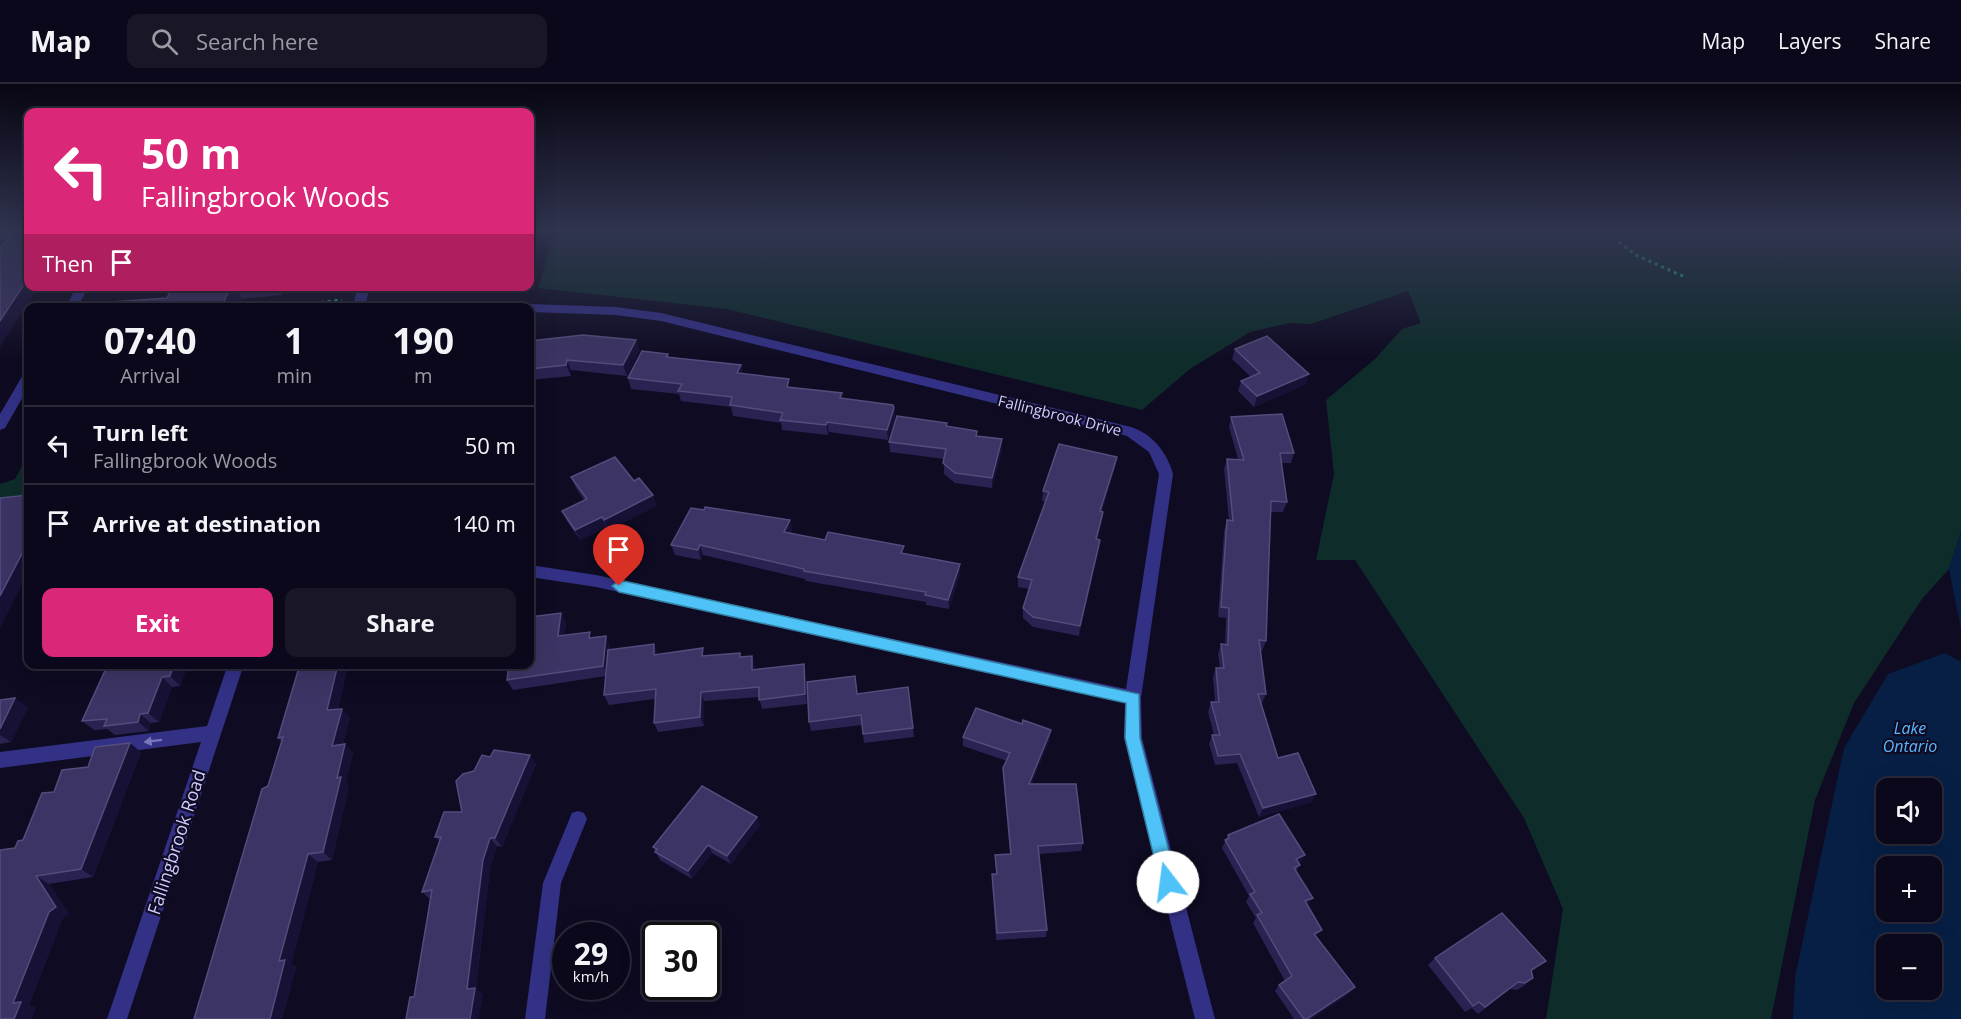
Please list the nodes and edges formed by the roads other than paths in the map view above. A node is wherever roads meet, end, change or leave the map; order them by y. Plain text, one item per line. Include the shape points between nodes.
1 (534, 308) edge
2 (24, 385) edge
3 (0, 424) edge
4 (534, 572) edge
5 (234, 669) edge
6 (1133, 698) junction
7 (211, 734) junction
8 (0, 760) edge
9 (578, 819) dead end
10 (117, 1019) edge
11 (535, 1019) edge
12 (1205, 1019) edge

1 - 6 street, Fallingbrook Drive via 661,317 1131,432 1148,442 1162,457 1166,474
2 - 3 street
4 - 6 street via 596,581
5 - 7 street, Fallingbrook Road
6 - 12 street, Fallingbrook Drive via 1133,738
7 -> 8 street
7 - 10 street, Fallingbrook Road
9 - 11 street via 552,883

